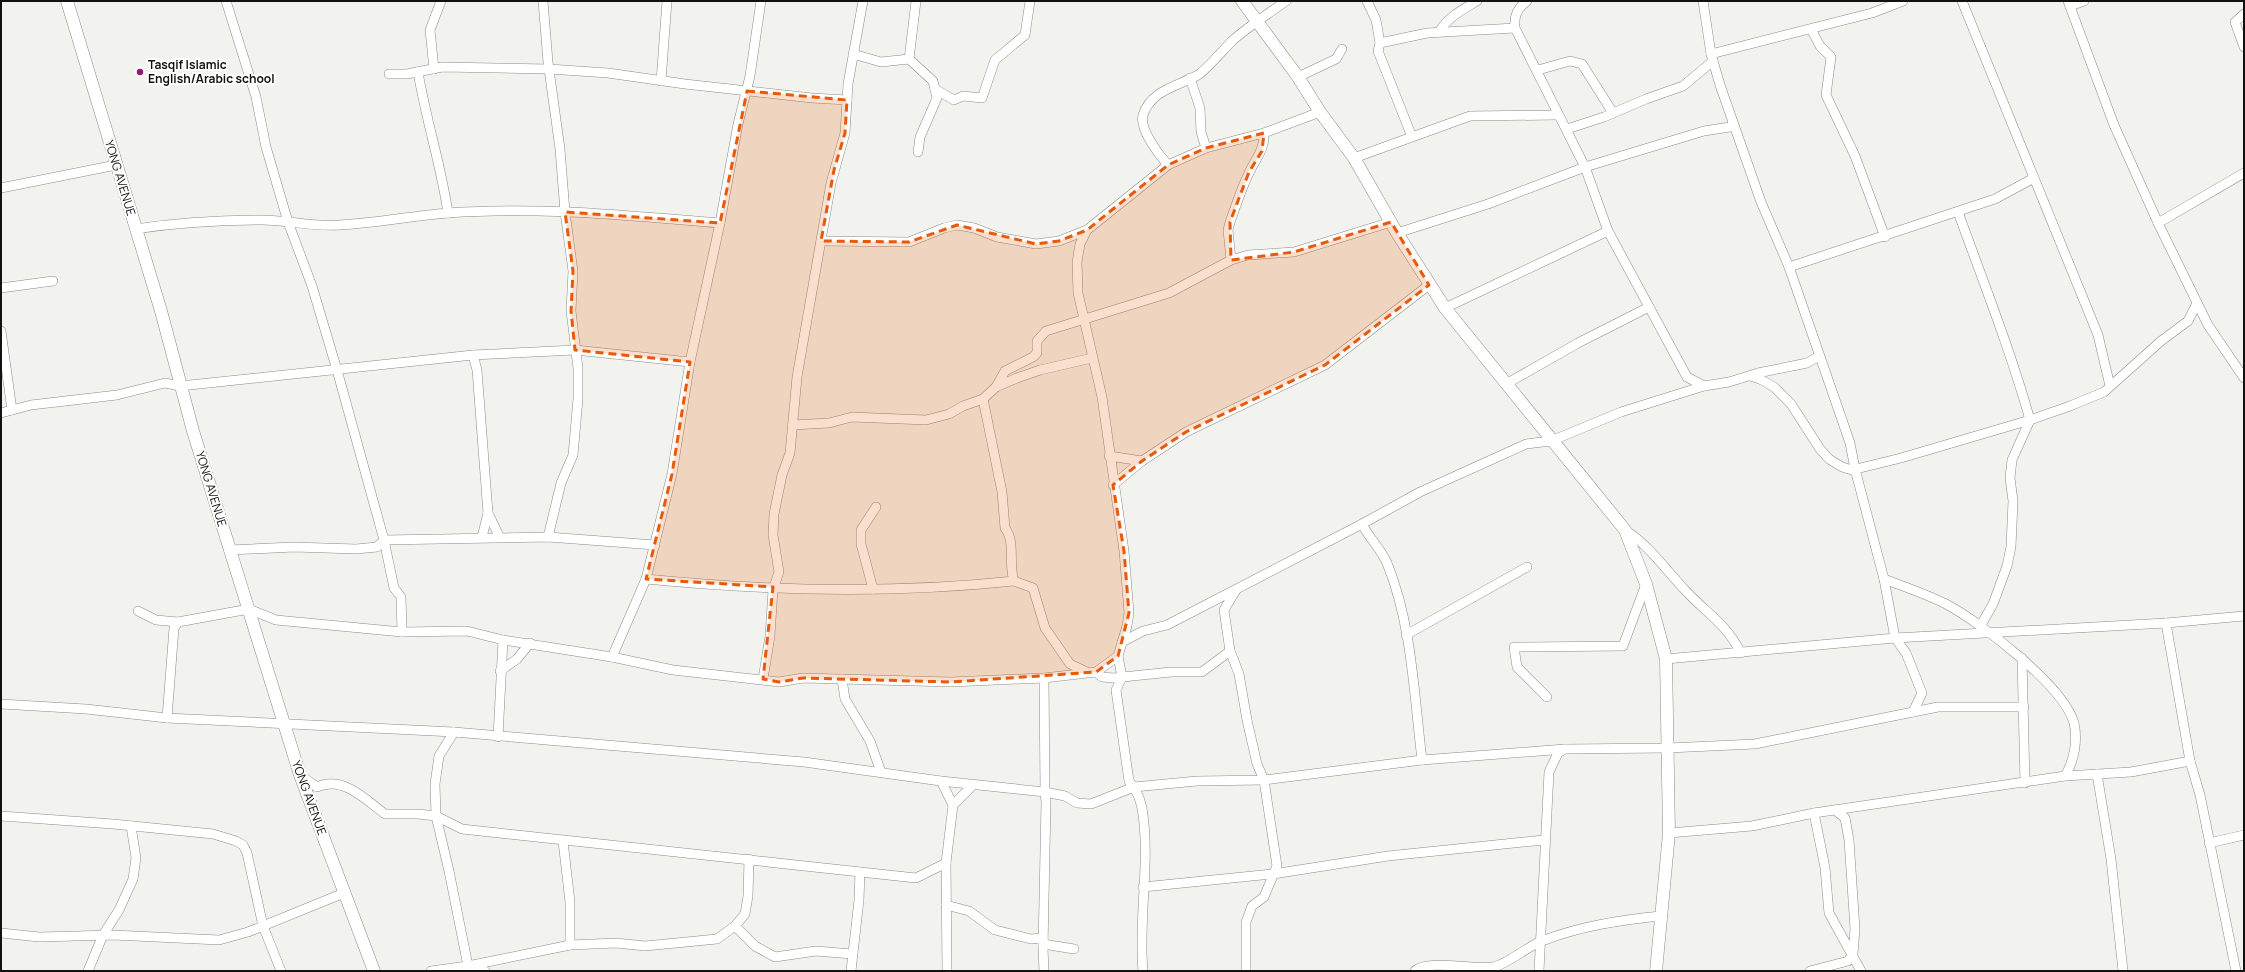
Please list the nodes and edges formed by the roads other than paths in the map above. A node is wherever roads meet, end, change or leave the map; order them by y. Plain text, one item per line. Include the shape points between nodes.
1 (67, 1) edge
2 (226, 1) edge
3 (441, 1) edge
4 (544, 1) edge
5 (667, 1) edge
6 (761, 1) edge
7 (863, 1) edge
8 (916, 1) edge
9 (1030, 1) edge
10 (1242, 1) edge
11 (1286, 1) edge
12 (1367, 1) edge
13 (1477, 1) edge
14 (1703, 1) edge
15 (1903, 1) edge
16 (1962, 1) edge
17 (2084, 1) edge
18 (1523, 2) edge
19 (2069, 4) edge
20 (2244, 14) edge
21 (1258, 21) junction
22 (1515, 28) junction
23 (1811, 28) junction
24 (1439, 32) junction
25 (1380, 43) junction
26 (2244, 47) edge
27 (1342, 49) dead end
28 (854, 54) junction
29 (1712, 57) junction
30 (909, 59) junction
31 (434, 69) junction
32 (549, 69) junction
33 (1538, 70) junction
34 (418, 72) junction
35 (389, 74) dead end
36 (1298, 77) junction
37 (1190, 78) junction
38 (661, 81) junction
39 (935, 89) junction
40 (747, 90) junction
41 (847, 100) junction
42 (1320, 112) junction
43 (1613, 113) junction
44 (1558, 115) junction
45 (1733, 124) junction
46 (1567, 129) junction
47 (1264, 133) junction
48 (1412, 137) junction
49 (1206, 148) junction
50 (918, 152) dead end
51 (1354, 158) junction
52 (116, 165) junction
53 (1168, 165) junction
54 (1584, 167) junction
55 (2244, 173) edge
56 (2034, 178) junction
57 (1, 188) edge
58 (565, 212) junction
59 (1958, 212) junction
60 (448, 213) junction
61 (288, 222) junction
62 (720, 223) junction
63 (2158, 223) junction
64 (1394, 228) junction
65 (135, 229) junction
66 (1087, 230) junction
67 (1608, 231) junction
68 (1885, 237) junction
69 (821, 241) junction
70 (1231, 260) junction
71 (1789, 267) junction
72 (53, 281) dead end
73 (1428, 285) junction
74 (1, 288) edge
75 (2197, 303) junction
76 (1650, 307) junction
77 (1445, 308) junction
78 (1084, 320) junction
79 (1, 331) edge
80 (575, 350) junction
81 (473, 355) junction
82 (1819, 356) junction
83 (1092, 358) junction
84 (690, 362) junction
85 (337, 370) junction
86 (1750, 376) junction
87 (2244, 378) edge
88 (1506, 384) junction
89 (180, 386) junction
90 (1704, 386) junction
91 (2110, 386) junction
92 (996, 387) junction
93 (983, 399) junction
94 (12, 410) junction
95 (1, 413) edge
96 (2030, 420) junction
97 (793, 425) junction
98 (1551, 441) junction
99 (1109, 456) junction
100 (1142, 461) junction
101 (1855, 469) junction
102 (1113, 485) junction
103 (876, 508) dead end
104 (488, 513) junction
105 (1362, 524) junction
106 (1625, 530) junction
107 (499, 536) junction
108 (482, 537) junction
109 (548, 537) junction
110 (384, 540) junction
111 (655, 545) junction
112 (230, 550) junction
113 (1527, 567) dead end
114 (646, 579) junction
115 (1884, 579) junction
116 (1014, 581) junction
117 (1646, 584) junction
118 (774, 587) junction
119 (873, 589) junction
120 (1237, 589) junction
121 (1209, 604) junction
122 (249, 609) junction
123 (1224, 610) junction
124 (138, 611) dead end
125 (2244, 616) edge
126 (178, 622) junction
127 (2166, 623) junction
128 (1980, 625) junction
129 (402, 632) junction
130 (1989, 632) junction
131 (1406, 635) junction
132 (1895, 638) junction
133 (503, 640) junction
134 (1122, 642) junction
135 (530, 643) junction
136 (1230, 651) junction
137 (1741, 653) junction
138 (612, 656) junction
139 (1118, 656) junction
140 (2022, 658) junction
141 (1666, 659) junction
142 (500, 671) junction
143 (1092, 673) junction
144 (1122, 677) junction
145 (1044, 678) junction
146 (763, 679) junction
147 (842, 679) junction
148 (1547, 697) dead end
149 (1, 704) edge
150 (2024, 708) junction
151 (1913, 712) junction
152 (167, 718) junction
153 (284, 724) junction
154 (454, 732) junction
155 (498, 737) junction
156 (1668, 748) junction
157 (1565, 749) junction
158 (1422, 760) junction
159 (2190, 762) junction
160 (881, 772) junction
161 (2097, 774) junction
162 (300, 775) junction
163 (2065, 776) junction
164 (1264, 780) junction
165 (941, 781) junction
166 (2025, 783) junction
167 (973, 785) junction
168 (1134, 787) junction
169 (1044, 792) junction
170 (952, 805) junction
171 (1835, 810) junction
172 (1814, 813) junction
173 (1, 816) edge
174 (436, 816) junction
175 (131, 826) junction
176 (1668, 833) junction
177 (2244, 835) edge
178 (1544, 840) junction
179 (563, 841) junction
180 (2210, 843) junction
181 (749, 858) junction
182 (946, 862) junction
183 (860, 872) junction
184 (1273, 874) junction
185 (1143, 887) junction
186 (344, 892) junction
187 (946, 905) junction
188 (1661, 916) junction
189 (263, 926) junction
190 (735, 926) junction
191 (1, 933) edge
192 (103, 935) junction
193 (1043, 941) junction
194 (1540, 941) junction
195 (570, 945) junction
196 (1074, 949) dead end
197 (852, 954) junction
198 (1853, 954) junction
199 (468, 966) junction
200 (1451, 968) edge
201 (88, 971) edge
202 (281, 971) edge
203 (374, 971) edge
204 (431, 971) edge
205 (485, 971) edge
206 (851, 971) edge
207 (947, 971) edge
208 (1044, 971) edge
209 (1143, 971) edge
210 (1246, 971) edge
211 (1415, 971) edge
212 (1539, 971) edge
213 (1656, 971) edge
214 (1810, 971) edge
215 (1861, 971) edge
216 (2122, 971) edge
217 (2236, 971) edge

1 - 52 street, YONG AVENUE
2 - 61 street via 256,97 266,147
3 - 31 street via 430,30
4 - 32 street
5 - 38 street
6 - 40 street
7 - 28 street
8 - 30 street
9 - 39 street via 1024,35 995,60 982,98 963,96 954,100
10 - 21 street
11 - 21 street
12 - 25 street via 1376,20
13 - 24 street via 1457,12
14 - 29 street
15 - 23 street via 1872,13
16 - 56 street
17 - 19 street
18 - 22 street via 1514,17
19 - 63 street via 2114,125
20 - 26 street via 2235,22
21 - 36 street
21 - 37 street via 1245,29 1198,74
22 - 24 street
22 - 33 street
23 - 29 street
23 - 68 street via 1820,46 1831,57 1826,95 1855,156
24 - 25 street
25 - 48 street via 1378,51
27 - 36 street via 1336,59
28 - 30 street via 881,62
28 - 41 street
29 - 43 street via 1683,86
29 - 45 street
30 - 39 street via 933,81
31 - 32 street
31 - 34 street
32 - 38 street via 608,73
32 - 58 street via 560,148
33 - 43 street via 1570,61 1582,64
33 - 44 street
34 - 35 street
34 - 60 street
36 - 42 street
37 - 49 street via 1200,108 1201,132
37 - 53 street via 1166,88 1147,106 1142,116 1148,138
38 - 40 street
39 - 50 street via 937,98 920,137
40 - 41 street
40 - 62 street via 738,124
41 - 69 street via 845,133 834,170
42 - 47 street
42 - 51 street
43 - 46 street
44 - 46 street
44 - 48 street via 1470,116
45 - 54 street via 1730,127 1704,131
45 - 71 street
46 - 54 street
47 - 49 street
47 - 70 street via 1262,151 1249,172 1230,222 1228,230
48 - 51 street
49 - 53 street
51 - 64 street
52 - 57 street
52 - 65 street, YONG AVENUE
53 - 66 street
54 - 64 street via 1488,204
54 - 67 street
55 - 63 street
56 - 59 street via 1995,199
56 - 91 street via 2098,335
58 - 60 street
58 - 62 street
58 - 80 street via 573,272 571,311
59 - 68 street
59 - 96 street via 1999,322
60 - 61 street via 340,225
61 - 65 street via 262,220 165,224
61 - 85 street via 312,286
62 - 84 street
63 - 75 street
64 - 70 street via 1294,252 1254,254
64 - 73 street
65 - 89 street, YONG AVENUE via 161,310
66 - 69 street via 1059,241 1036,244 957,226 944,228 909,242
66 - 78 street via 1080,244 1078,262 1078,293
67 - 76 street
67 - 77 street
68 - 71 street
69 - 97 street via 797,377
70 - 78 street via 1169,293
71 - 82 street
72 - 74 street
73 - 77 street
73 - 100 street via 1325,365 1186,432
75 - 87 street via 2208,325
75 - 91 street via 2188,322 2161,341
76 - 88 street via 1578,343
76 - 90 street via 1687,377
77 - 88 street
78 - 83 street
78 - 92 street via 1046,331 1037,342 1037,353 1005,371
79 - 94 street
80 - 81 street
80 - 84 street
80 - 109 street via 578,398 572,455
81 - 85 street
81 - 104 street via 477,370
82 - 86 street via 1807,363
82 - 101 street via 1850,442
83 - 92 street via 1040,370
83 - 99 street via 1102,397
84 - 111 street via 672,474
85 - 89 street
85 - 110 street
86 - 90 street
86 - 101 street via 1774,387 1784,397 1829,459 1842,467
88 - 98 street
89 - 94 street via 165,383 94,399 31,405
89 - 112 street, YONG AVENUE
90 - 98 street via 1621,412
91 - 96 street via 2104,392
92 - 93 street
93 - 97 street via 949,414 926,420 852,417 828,423
93 - 116 street via 1002,492
94 - 95 street
96 - 101 street
96 - 128 street via 2012,460 2011,547 2007,566 1993,604
97 - 118 street via 790,453 780,481 774,514 779,572
98 - 105 street via 1526,444 1420,492
98 - 106 street
99 - 100 street
99 - 102 street
100 - 102 street
101 - 115 street
102 - 134 street via 1124,552 1129,613
103 - 119 street via 861,530 861,544
104 - 107 street
104 - 108 street
105 - 120 street
105 - 131 street via 1386,562 1401,609
106 - 117 street
106 - 137 street via 1640,540 1686,592 1718,619 1733,637
107 - 108 street
107 - 109 street
108 - 110 street
109 - 111 street
110 - 112 street via 377,547 356,549 294,547
110 - 129 street via 394,588 401,597
111 - 114 street
112 - 122 street, YONG AVENUE
113 - 131 street
114 - 118 street via 706,585
114 - 138 street
115 - 128 street via 1946,604
115 - 132 street
116 - 119 street via 926,589
116 - 143 street via 1032,588 1045,628 1070,664
117 - 141 street
117 - 148 street via 1623,646 1514,647 1517,667
118 - 119 street
118 - 146 street
120 - 121 street
120 - 123 street
121 - 123 street
121 - 134 street via 1167,625 1143,631
122 - 126 street
122 - 129 street via 276,620
122 - 153 street, YONG AVENUE
123 - 136 street
124 - 126 street via 156,620
125 - 127 street
126 - 152 street via 174,628
127 - 130 street
127 - 159 street
128 - 130 street
129 - 133 street via 467,631
130 - 132 street
130 - 140 street
131 - 158 street
132 - 137 street
132 - 151 street via 1906,653 1922,693
133 - 135 street
133 - 142 street
134 - 139 street
135 - 138 street
135 - 142 street via 517,659
136 - 144 street via 1202,672
136 - 164 street via 1240,674 1257,764
137 - 141 street
138 - 146 street via 673,670
139 - 143 street
139 - 144 street
140 - 150 street
140 - 163 street via 2065,707 2074,722 2074,756
141 - 156 street
142 - 155 street
143 - 144 street via 1102,677
143 - 145 street
144 - 168 street via 1116,690 1129,781
145 - 147 street via 951,682
145 - 169 street
146 - 147 street via 779,682 803,678
147 - 160 street via 845,699 870,741
149 - 152 street via 86,709
150 - 151 street via 1938,707
150 - 166 street
151 - 156 street via 1755,744
152 - 153 street
153 - 154 street
153 - 162 street, YONG AVENUE
154 - 155 street
154 - 174 street via 439,756 435,784
155 - 160 street via 804,762
156 - 157 street
156 - 176 street
157 - 158 street
157 - 178 street via 1558,753 1549,772
158 - 164 street
159 - 161 street via 2131,772
159 - 180 street
160 - 165 street
161 - 163 street
161 - 216 street via 2111,859
162 - 174 street via 317,787 324,783 333,783 346,787 362,795 385,814
162 - 186 street, YONG AVENUE
163 - 166 street
164 - 168 street
164 - 184 street via 1278,866
165 - 167 street
165 - 170 street
166 - 171 street
167 - 169 street
167 - 170 street
168 - 169 street via 1092,804 1078,803 1065,796
168 - 185 street via 1142,807
169 - 193 street via 1046,802
170 - 182 street
171 - 172 street
171 - 198 street via 1845,818 1849,840 1855,929
172 - 176 street via 1752,826
172 - 198 street via 1825,868 1829,913
173 - 175 street
174 - 179 street via 462,829
174 - 199 street
175 - 189 street via 213,834 243,845
175 - 192 street via 136,858 133,879 119,910
176 - 188 street
177 - 180 street
178 - 184 street via 1388,856
178 - 194 street
179 - 181 street
179 - 195 street via 570,902
180 - 217 street
181 - 183 street
181 - 190 street via 745,914
182 - 183 street via 916,878
182 - 187 street
183 - 197 street
184 - 185 street
184 - 210 street via 1264,897 1252,906 1246,922
185 - 209 street
186 - 189 street
186 - 203 street, YONG AVENUE
187 - 193 street via 969,910 1000,932
187 - 207 street
188 - 194 street via 1623,920
188 - 213 street
189 - 192 street via 219,940
189 - 202 street
190 - 195 street via 717,939 645,946 616,943
190 - 197 street via 755,946 774,958 816,952
191 - 192 street via 55,937
192 - 201 street
193 - 196 street
193 - 208 street
194 - 200 street via 1494,967
194 - 212 street
195 - 199 street
197 - 206 street
198 - 214 street via 1848,961
198 - 215 street
199 - 204 street
199 - 205 street
200 - 211 street via 1425,967

